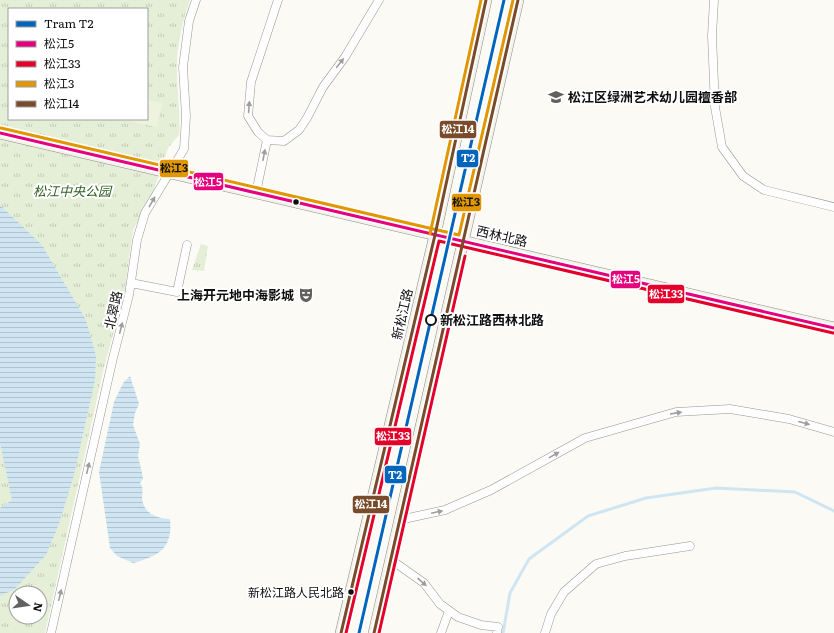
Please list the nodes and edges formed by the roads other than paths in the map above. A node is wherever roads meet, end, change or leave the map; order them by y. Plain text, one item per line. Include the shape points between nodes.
1 (196, 0) edge
2 (278, 0) edge
3 (379, 0) edge
4 (486, 0) edge
5 (518, 0) edge
6 (714, 0) edge
7 (0, 133) edge
8 (267, 140) junction
9 (169, 173) junction
10 (256, 193) junction
11 (834, 207) edge
12 (435, 235) junction
13 (463, 241) junction
14 (187, 245) dead end
15 (131, 283) junction
16 (834, 328) edge
17 (834, 432) edge
18 (399, 520) junction
19 (690, 546) dead end
20 (390, 559) junction
21 (449, 611) junction
22 (51, 633) edge
23 (341, 633) edge
24 (374, 633) edge
25 (441, 633) edge
26 (497, 633) edge
27 (546, 633) edge

1 - 9 street, 北翠路 via 189,21 183,67 186,116 184,149
8 -> 2 street via 258,132 248,116 251,82
8 -> 3 street via 284,141 299,130
4 - 12 main road, 新松江路
5 - 13 main road
6 - 11 street via 712,36 715,107 722,147 743,176 764,190
7 - 9 main road, 西林北路
10 -> 8 street
9 - 10 main road, 西林北路
15 -> 9 street, 北翠路 via 137,240 145,213
10 - 12 main road, 西林北路
12 - 13 main road, 西林北路
12 - 23 main road, 新松江路
13 - 16 main road, 西林北路
13 - 18 main road
14 - 15 street via 177,292
22 -> 15 street, 北翠路
18 -> 17 street via 445,510 491,490 584,438 676,412 730,409 789,418
18 - 20 main road
19 - 27 street via 625,556 596,564 564,592 551,614
20 -> 21 street via 424,583 440,604
20 - 24 main road
21 - 25 street
21 - 26 street via 481,625 498,627

